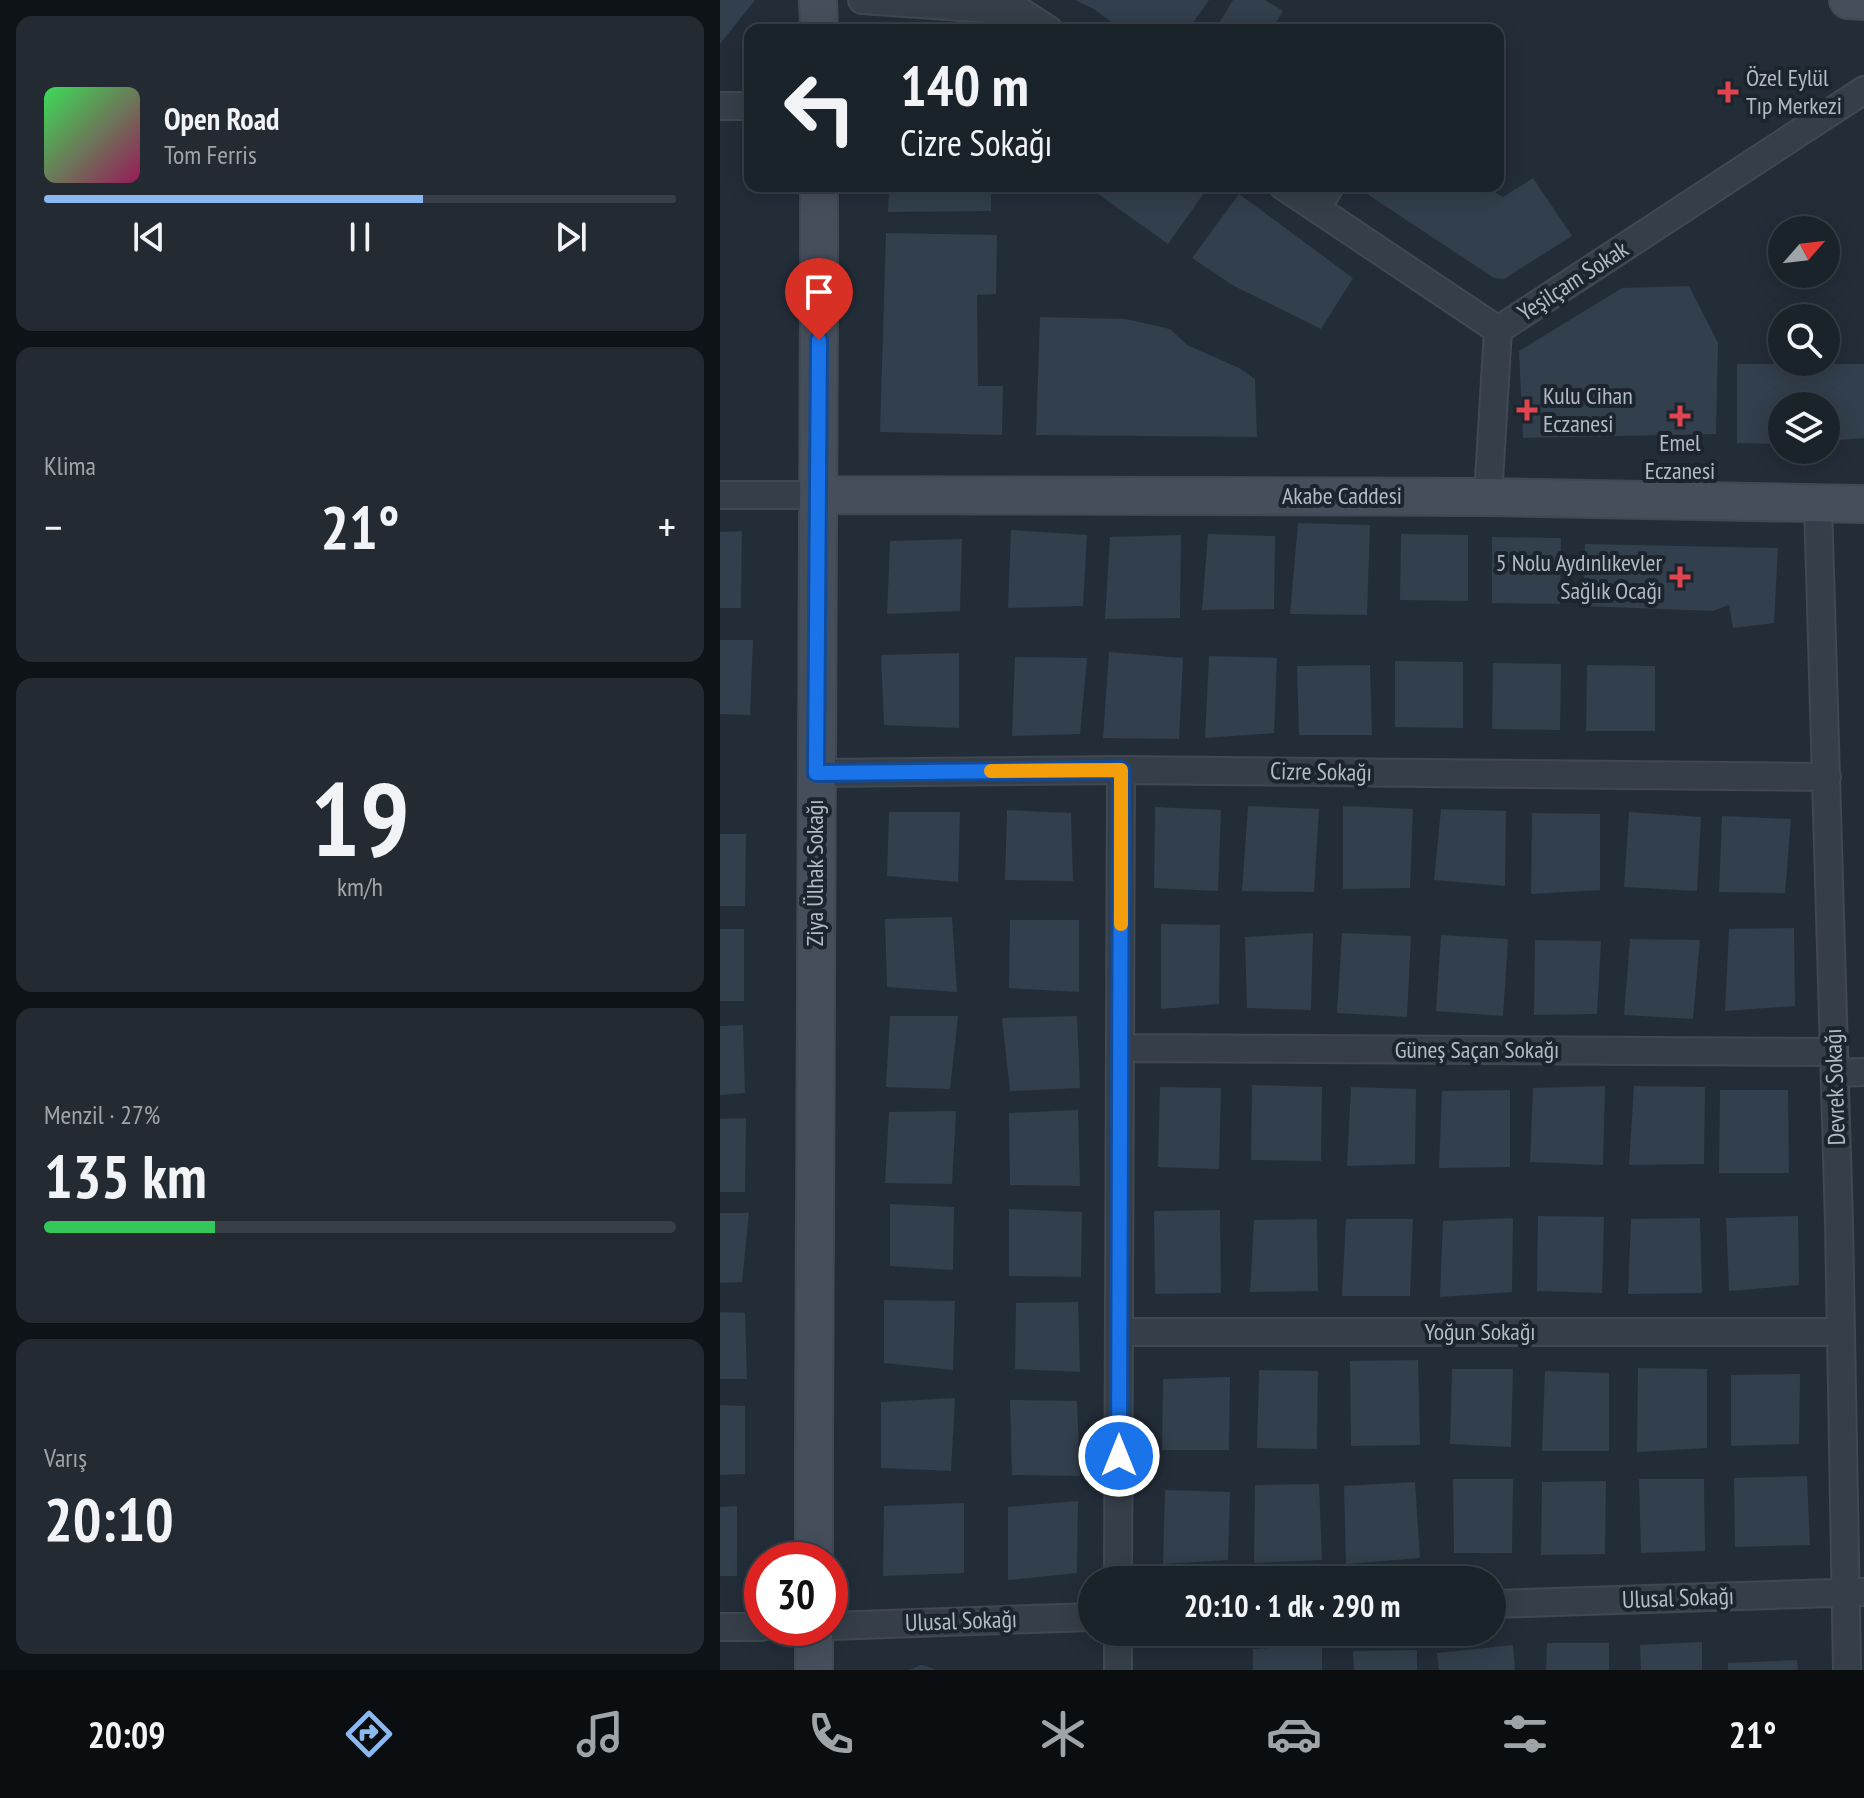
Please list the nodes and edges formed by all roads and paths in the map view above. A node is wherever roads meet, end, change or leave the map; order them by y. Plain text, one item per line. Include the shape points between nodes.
1 (818, 0) edge
2 (862, 0) edge
3 (1848, 0) edge
4 (1864, 1) edge
5 (819, 24) edge
6 (1040, 24) edge
7 (1864, 90) edge
8 (720, 106) edge
9 (744, 106) edge
10 (819, 192) edge
11 (1292, 192) edge
12 (1327, 192) edge
13 (1317, 209) junction
14 (1498, 330) junction
15 (720, 495) edge
16 (820, 495) junction
17 (1488, 497) junction
18 (1818, 504) junction
19 (1864, 504) edge
20 (1121, 770) junction
21 (816, 773) junction
22 (1827, 777) junction
23 (1120, 1048) junction
24 (1835, 1062) junction
25 (1864, 1072) edge
26 (1119, 1332) junction
27 (1841, 1332) junction
28 (814, 1542) edge
29 (1118, 1566) edge
30 (1854, 1592) edge
31 (1506, 1604) edge
32 (1078, 1617) edge
33 (848, 1625) edge
34 (720, 1627) edge
35 (744, 1627) edge
36 (814, 1646) edge
37 (1118, 1646) edge
38 (814, 1670) edge
39 (1118, 1670) edge
40 (1847, 1670) edge

1 - 5 street
2 - 6 street via 1020,11
3 - 4 street
7 - 14 street, Yeşilçam Sokak
8 - 9 street
10 - 16 street, Ziya Ülhak Sokağı
11 - 13 street, Yeşilçam Sokak
12 - 13 street
13 - 14 street, Yeşilçam Sokak
14 - 17 street
15 - 16 street
16 - 17 street, Akabe Caddesi
16 - 21 street, Ziya Ülhak Sokağı
17 - 18 street, Akabe Caddesi
18 - 19 street, Akabe Caddesi
18 - 22 street, Devrek Sokağı
20 - 21 street, Cizre Sokağı
20 - 22 street, Cizre Sokağı
20 - 23 street
21 - 28 street, Ziya Ülhak Sokağı
22 - 24 street, Devrek Sokağı
23 - 24 street, Güneş Saçan Sokağı
23 - 26 street
24 - 25 street, Güneş Saçan Sokağı
24 - 27 street, Devrek Sokağı
26 - 27 street, Yoğun Sokağı
26 - 29 street
27 - 30 street, Devrek Sokağı
30 - 31 street, Ulusal Sokağı
30 - 40 street, Devrek Sokağı
32 - 33 street, Ulusal Sokağı
34 - 35 street
36 - 38 street
37 - 39 street

